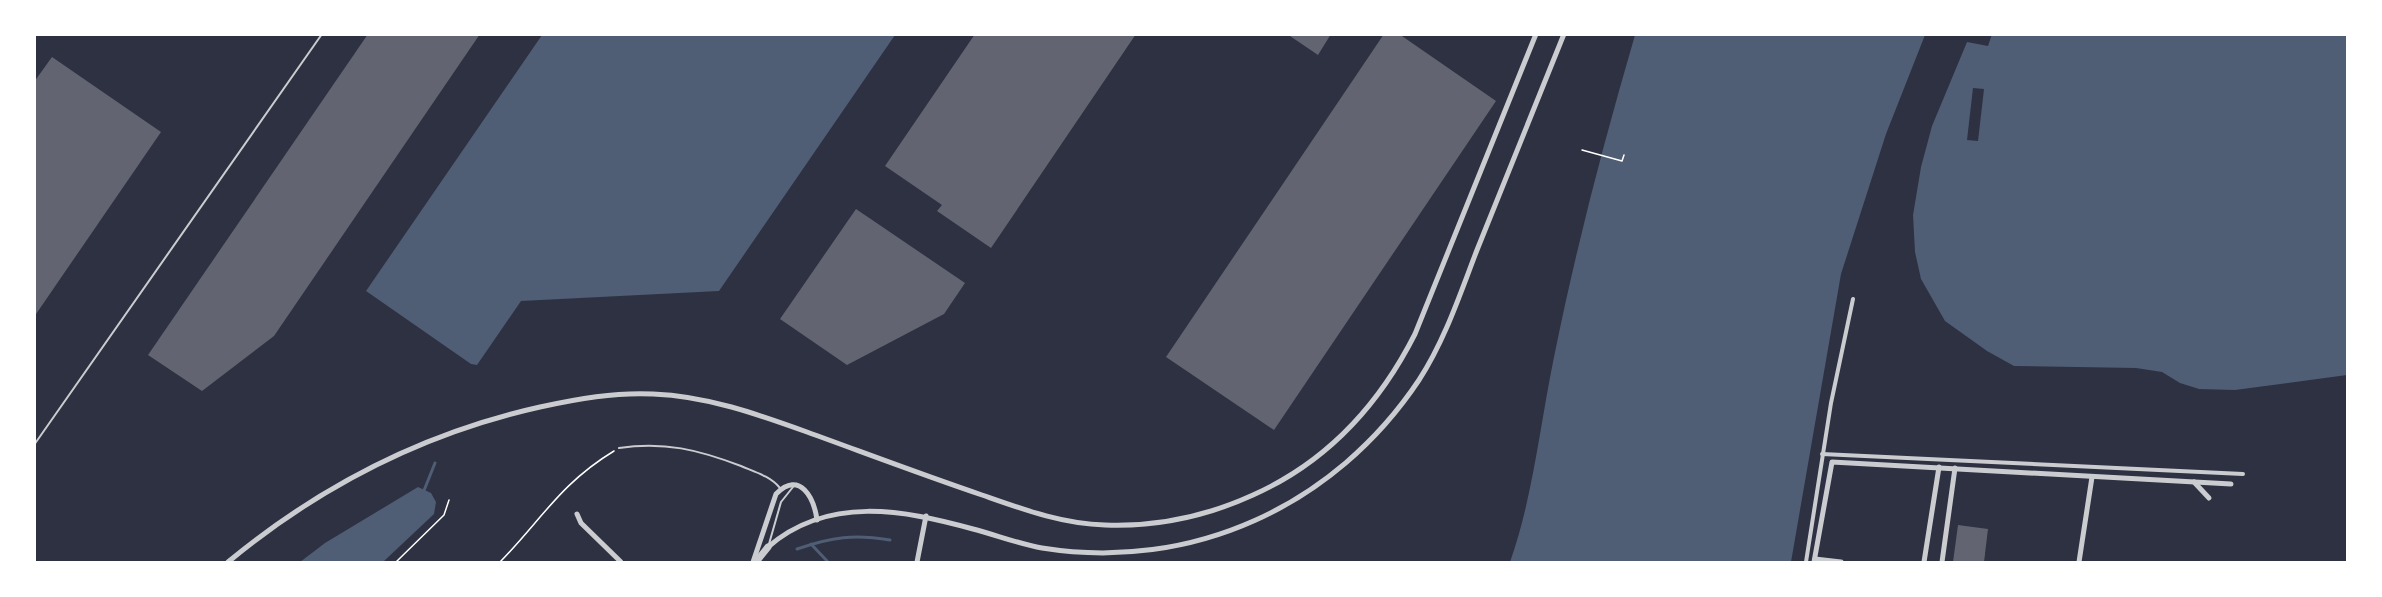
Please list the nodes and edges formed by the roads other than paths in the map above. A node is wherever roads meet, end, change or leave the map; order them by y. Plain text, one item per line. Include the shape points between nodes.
1 (322, 34) edge
2 (1536, 34) edge
3 (1564, 34) edge
4 (1853, 299) dead end
5 (34, 445) edge
6 (619, 448) road end
7 (1822, 454) junction
8 (1833, 454) junction
9 (1832, 462) junction
10 (1939, 467) junction
11 (1955, 468) junction
12 (2243, 474) dead end
13 (2092, 477) junction
14 (2194, 482) junction
15 (2231, 484) dead end
16 (794, 486) junction
17 (781, 489) junction
18 (2209, 498) dead end
19 (577, 514) dead end
20 (927, 516) junction
21 (817, 520) junction
22 (768, 547) junction
23 (1815, 561) edge
24 (228, 562) edge
25 (621, 562) edge
26 (754, 562) edge
27 (917, 562) edge
28 (1806, 562) edge
29 (1841, 562) edge
30 (1924, 562) edge
31 (1942, 562) edge
32 (2079, 562) edge

1 - 5 lane
2 - 24 street via 1415,334 1393,374 1358,420 1316,458 1290,476 1241,500 1177,520 1103,525 1066,520 964,489 737,407 652,394 602,396 522,411 416,445 323,493
3 - 20 street via 1447,328 1419,379 1366,446 1307,494 1222,534 1131,552 1041,548
4 - 7 street
6 - 17 lane via 644,444 690,448 769,478
7 - 8 street
7 - 28 street
8 - 9 street
8 - 12 street
9 - 10 street
9 - 23 street
10 - 11 street
10 - 30 street
11 - 13 street
11 - 31 street
13 - 14 street
13 - 32 street
14 - 15 street
14 - 18 street
16 - 17 street
16 - 21 street via 810,494
16 - 22 lane via 781,502
17 - 26 street
19 - 25 street via 581,523
20 - 21 street via 863,511
20 - 27 street
21 - 22 street via 785,534
22 - 26 street
23 - 29 street

